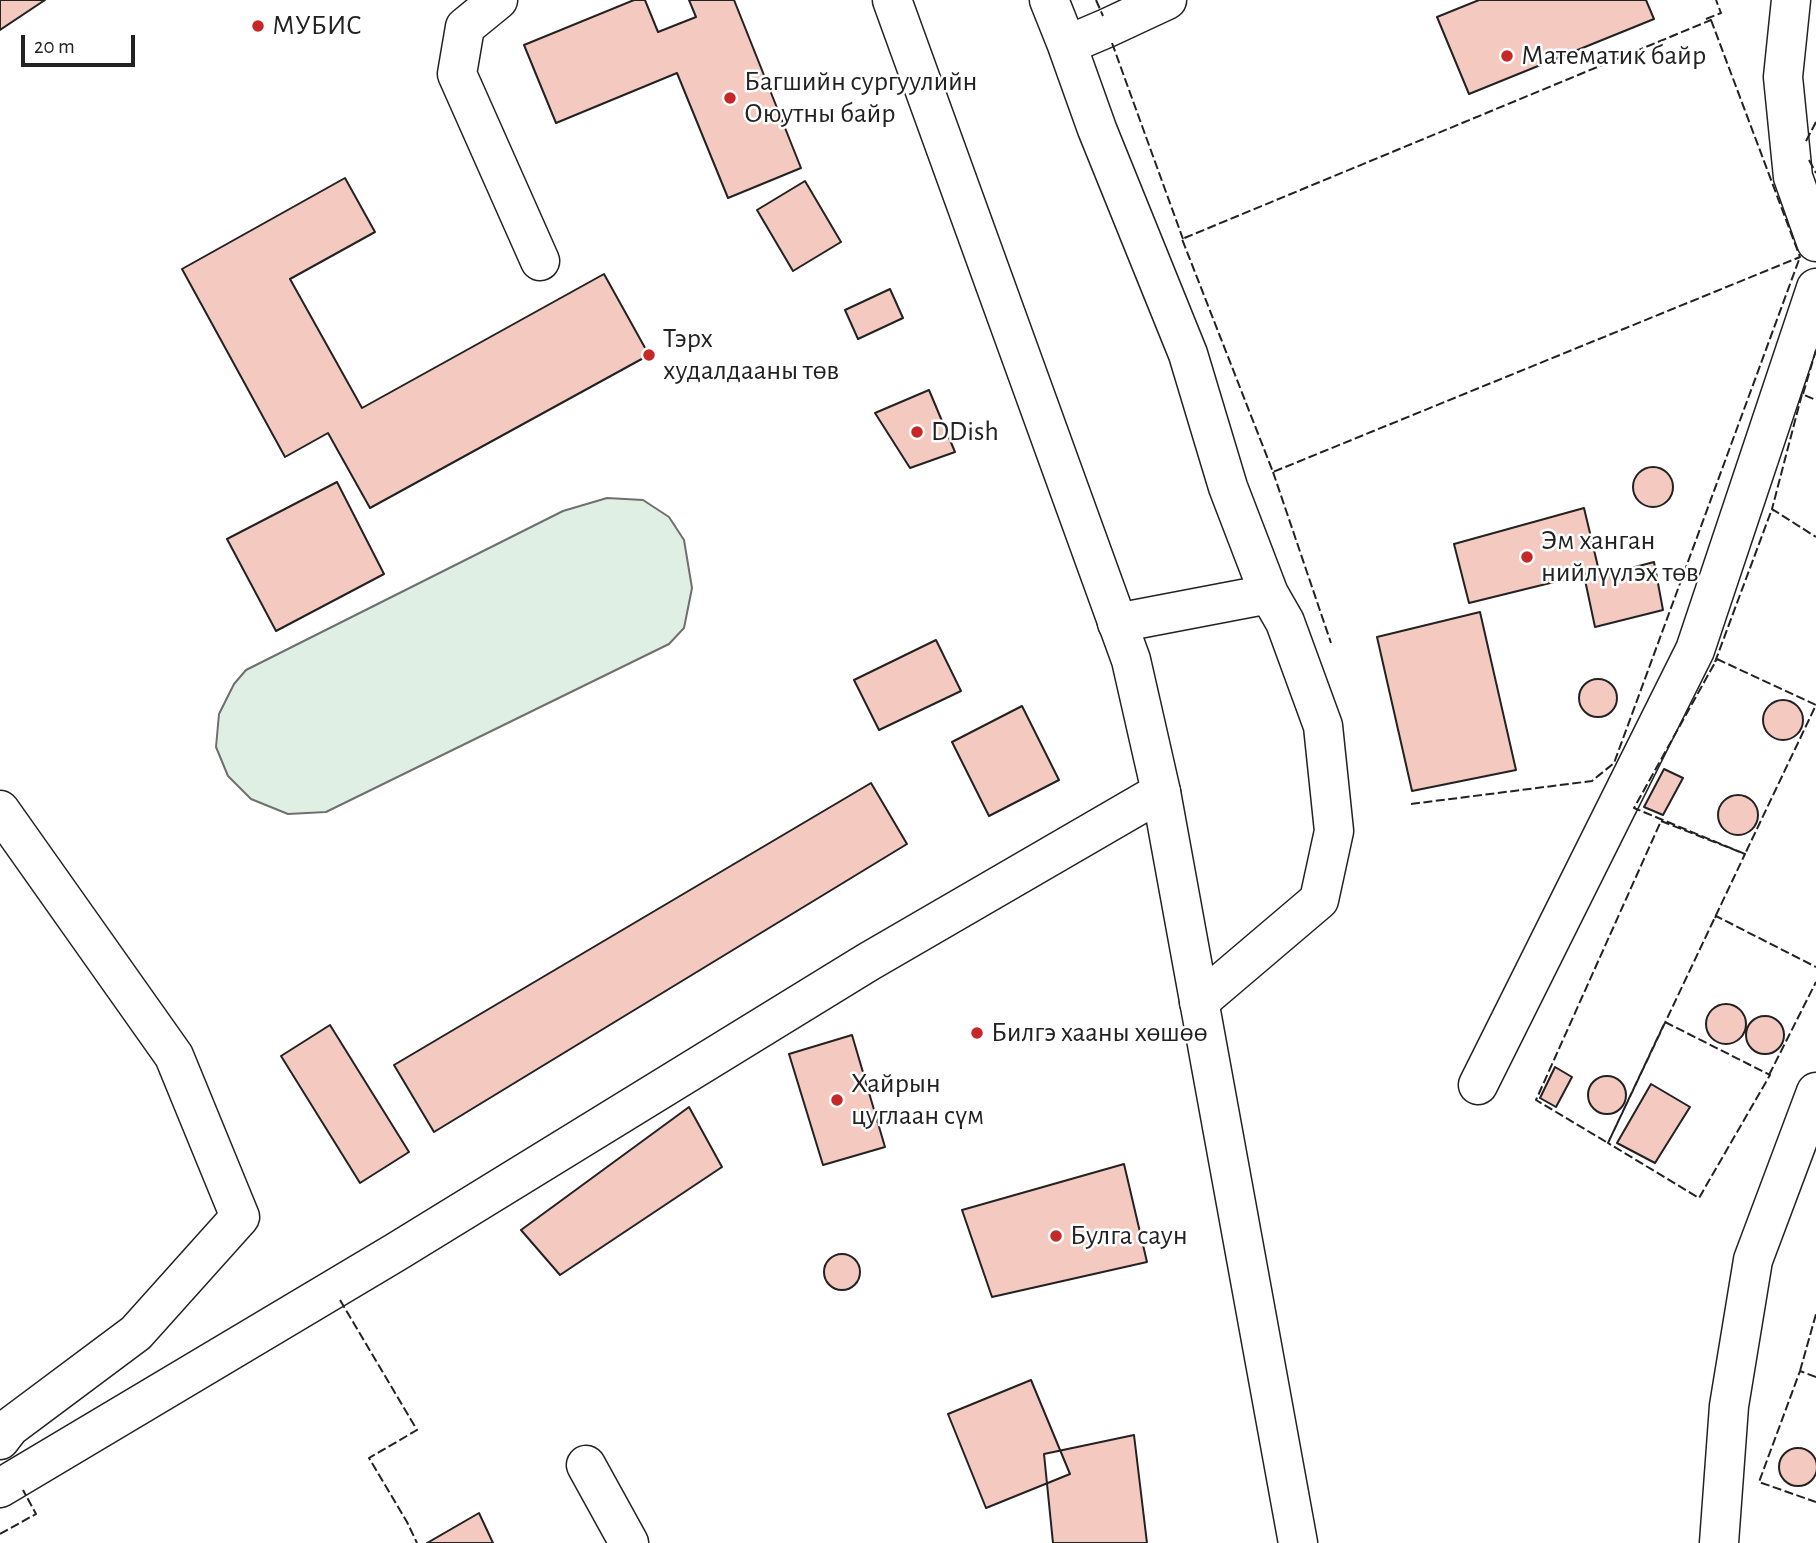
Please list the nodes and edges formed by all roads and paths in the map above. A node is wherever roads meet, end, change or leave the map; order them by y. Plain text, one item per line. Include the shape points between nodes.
1 (498, 0) edge
2 (892, 0) edge
3 (1049, 0) edge
4 (1167, 0) edge
5 (1791, 0) edge
6 (1067, 45) junction
7 (1816, 242) edge
8 (540, 261) dead end
9 (1816, 288) edge
10 (1269, 594) junction
11 (1117, 623) junction
12 (1161, 792) junction
13 (0, 810) edge
14 (1199, 1002) junction
15 (1478, 1085) dead end
16 (1816, 1092) edge
17 (0, 1440) edge
18 (586, 1465) dead end
19 (0, 1488) edge
20 (629, 1543) edge
21 (1298, 1543) edge
22 (1719, 1543) edge

1 - 8 main road via 465,27 457,74
2 - 11 main road
3 - 6 main road
4 - 6 main road
5 - 7 main road via 1783,77 1793,177
6 - 10 main road via 1188,354 1228,487
9 - 15 main road via 1695,650
10 - 11 main road
10 - 14 main road via 1285,622 1323,726 1334,831 1319,900
11 - 12 main road via 1131,660
12 - 14 main road
12 - 19 main road via 868,962
13 - 17 main road via 174,1056 240,1217 136,1333 10,1427
14 - 21 main road
16 - 22 main road via 1753,1260 1729,1406
18 - 20 main road

